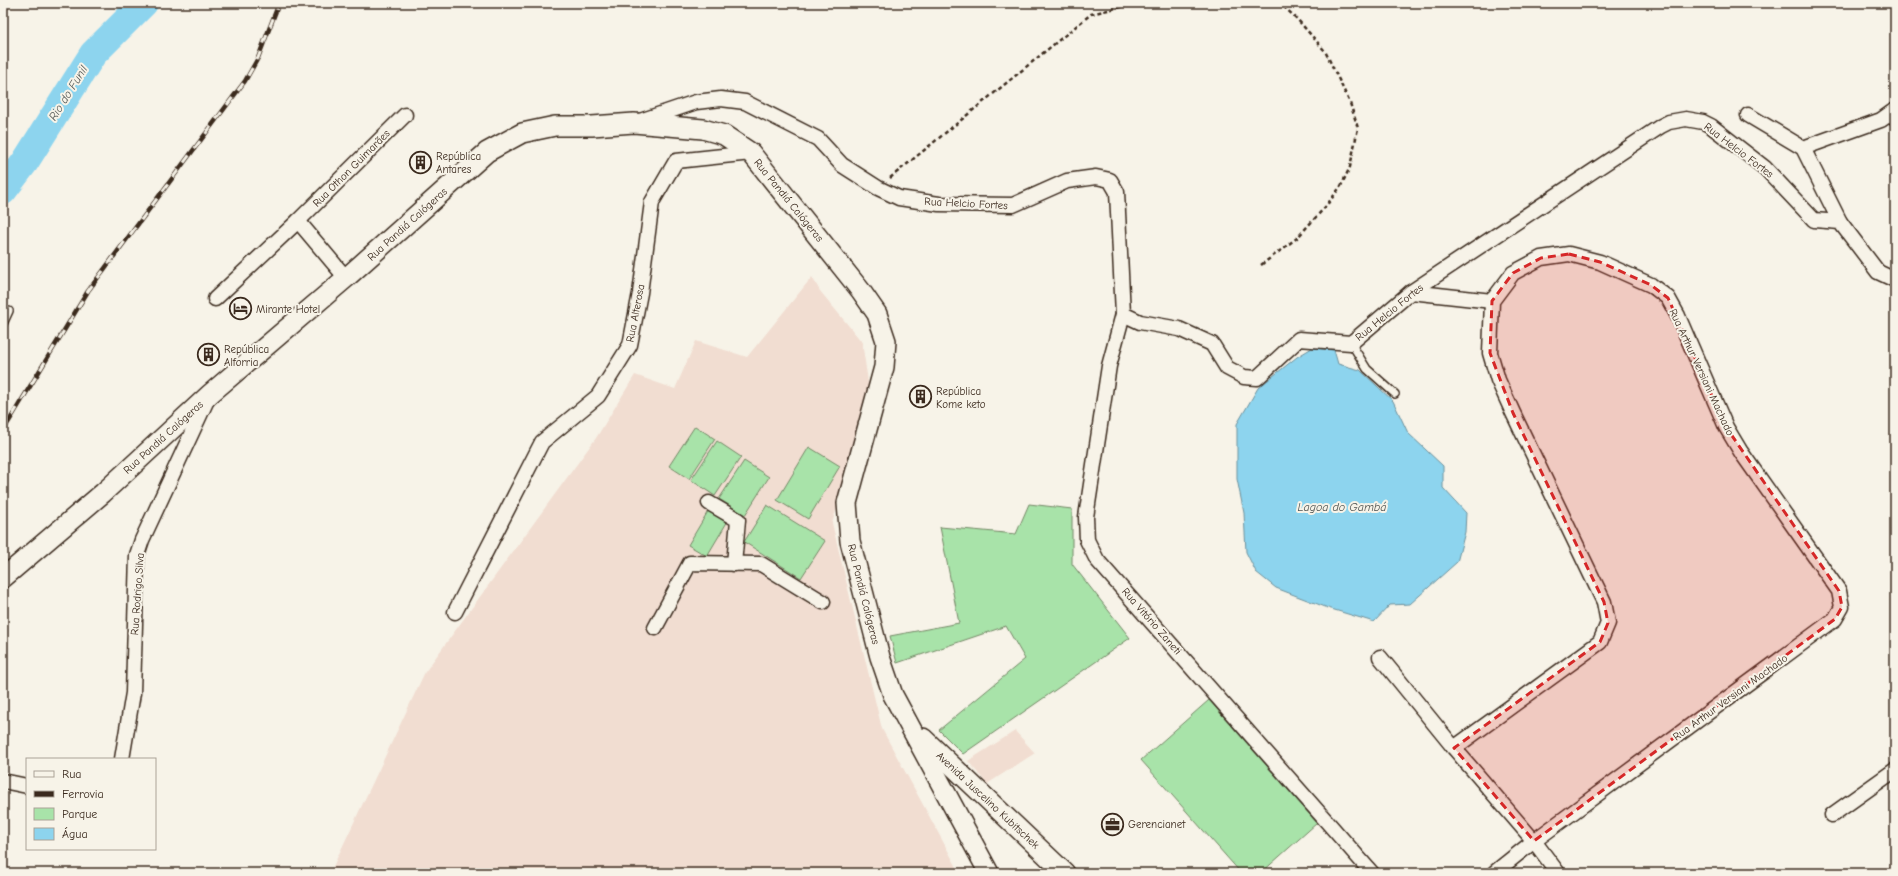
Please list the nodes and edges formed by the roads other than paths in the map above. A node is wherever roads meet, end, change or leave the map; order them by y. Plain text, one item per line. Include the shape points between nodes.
1 (1895, 110) edge
2 (404, 115) dead end
3 (1748, 115) dead end
4 (634, 123) junction
5 (1803, 148) junction
6 (751, 153) junction
7 (298, 221) junction
8 (1840, 222) junction
9 (346, 278) junction
10 (1895, 280) edge
11 (1411, 292) junction
12 (215, 299) dead end
13 (1492, 301) junction
14 (9, 311) dead end
15 (1123, 314) junction
16 (3, 324) edge
17 (1351, 343) junction
18 (210, 394) junction
19 (1395, 394) dead end
20 (709, 503) dead end
21 (734, 564) junction
22 (3, 578) edge
23 (823, 602) dead end
24 (455, 612) dead end
25 (655, 628) dead end
26 (1380, 657) dead end
27 (910, 726) junction
28 (1454, 748) junction
29 (122, 758) edge
30 (1895, 770) edge
31 (3, 781) edge
32 (26, 786) edge
33 (1832, 815) dead end
34 (1534, 841) junction
35 (989, 873) edge
36 (1065, 873) edge
37 (1372, 873) edge
38 (1494, 873) edge
39 (1558, 873) edge

1 - 5 street via 1882,120
2 - 7 street, Rua Othon Guimarães
3 - 5 street
4 - 6 street, Rua Pandiá Calógeras via 703,129 724,135
4 - 9 street, Rua Pandiá Calógeras via 555,126 522,134 487,152
4 - 15 street, Rua Helcio Fortes via 696,102 721,99 745,102 818,139 842,165 878,188 899,198 939,204 1013,205 1067,181 1096,177 1110,180 1117,192
5 - 8 street
6 - 24 street, Rua Alterosa via 676,161 652,202 630,345 598,396 542,442
6 - 27 street, Rua Pandiá Calógeras via 861,291 877,314 886,341 884,367 847,503 850,541 880,657 893,695
7 - 9 street
7 - 12 street, Rua Othon Guimarães
8 - 10 street via 1878,272
8 - 11 street, Rua Helcio Fortes via 1814,220 1765,168 1711,126 1694,120 1677,120 1661,126
9 - 18 street, Rua Pandiá Calógeras
11 - 13 street
11 - 17 street, Rua Helcio Fortes
13 - 28 street via 1490,353 1498,380 1604,602 1608,623 1600,642
13 - 34 street, Rua Arthur Versiani Machado via 1513,273 1541,258 1569,254 1600,262 1651,285 1668,298 1726,427 1839,591 1842,607 1835,619
14 - 16 lane
15 - 17 street, Rua Helcio Fortes via 1140,322 1179,329 1212,344 1227,368 1244,378 1257,378 1299,339
15 - 37 street, Rua Vitório Zaneti via 1109,366 1086,517 1087,540 1097,560
17 - 19 lane via 1367,369
18 - 22 street, Rua Pandiá Calógeras via 103,493
18 - 29 street, Rua Rodrigo Silva via 137,555 133,693
20 - 21 street via 738,520
21 - 23 street via 761,564
21 - 25 street via 690,563
26 - 28 street
27 - 35 street, Rua Pandiá Calógeras
27 - 36 street, Avenida Juscelino Kubitschek
28 - 34 street
30 - 33 street
31 - 32 street
34 - 38 street, Rua Arthur Versiani Machado
34 - 39 street

